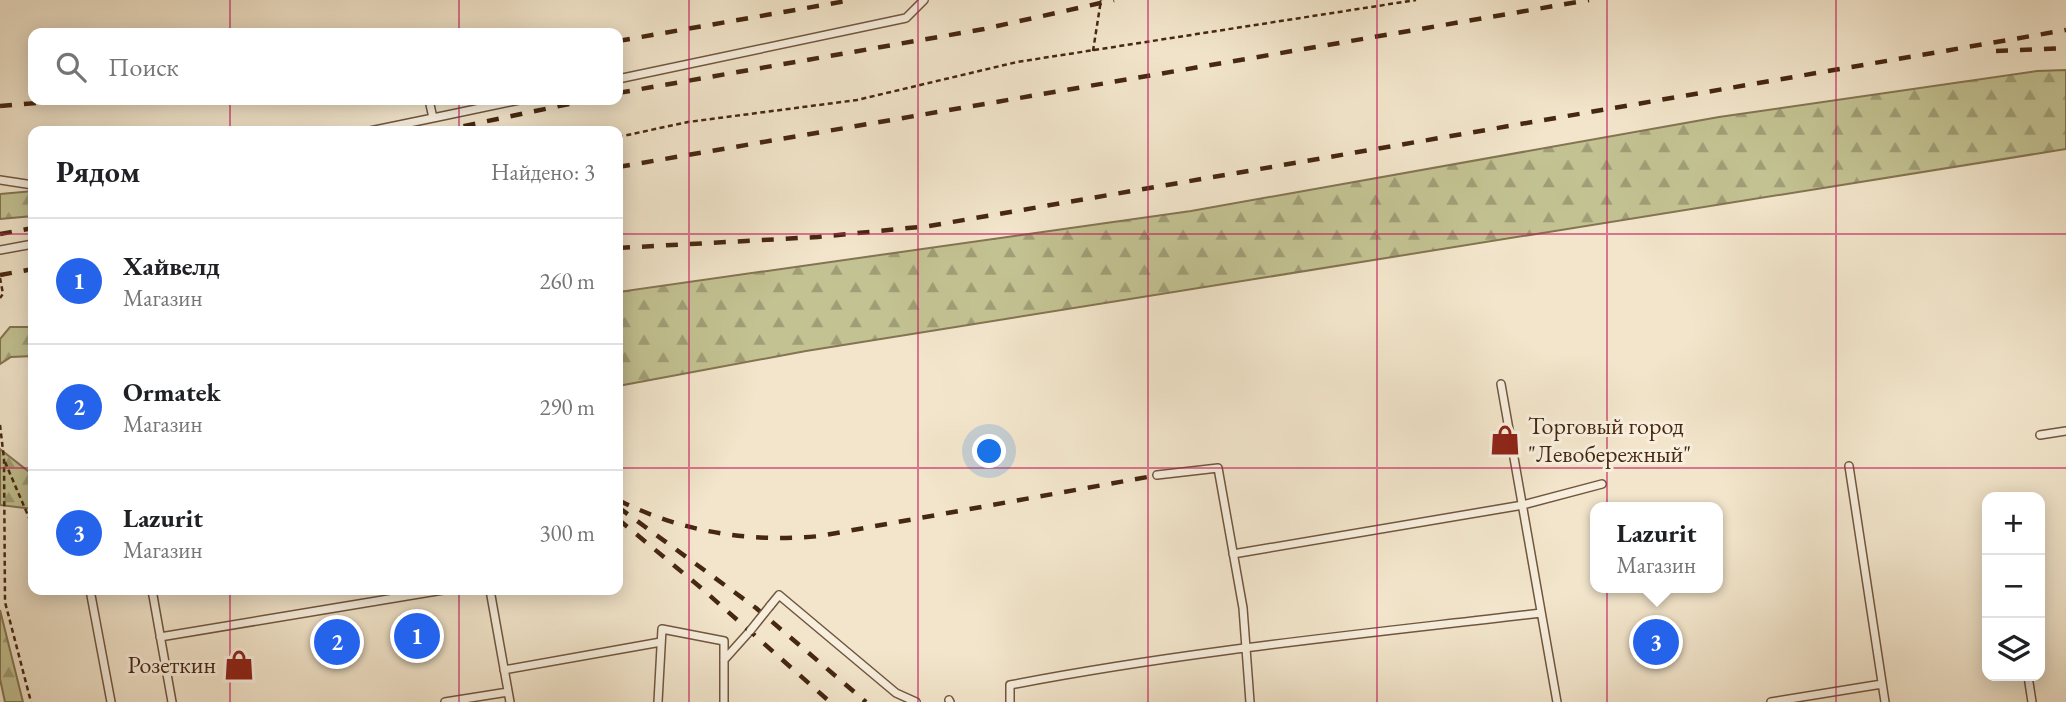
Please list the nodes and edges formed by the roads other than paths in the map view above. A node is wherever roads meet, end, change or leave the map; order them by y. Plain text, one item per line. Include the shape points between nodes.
1 (923, 0) edge
2 (623, 78) edge
3 (430, 105) edge
4 (495, 105) edge
5 (433, 118) junction
6 (394, 126) edge
7 (0, 180) edge
8 (28, 184) edge
9 (28, 245) edge
10 (0, 250) edge
11 (1501, 384) dead end
12 (2066, 431) edge
13 (2040, 435) dead end
14 (1849, 466) dead end
15 (1157, 475) dead end
16 (1602, 484) dead end
17 (1522, 505) junction
18 (1233, 554) junction
19 (91, 595) edge
20 (153, 595) edge
21 (413, 595) edge
22 (491, 595) edge
23 (1541, 612) junction
24 (160, 637) junction
25 (661, 642) junction
26 (1246, 648) junction
27 (724, 661) junction
28 (504, 670) junction
29 (2029, 681) edge
30 (1882, 684) junction
31 (508, 692) junction
32 (111, 702) edge
33 (172, 702) edge
34 (445, 702) edge
35 (510, 702) edge
36 (658, 702) edge
37 (723, 702) edge
38 (916, 702) edge
39 (1010, 702) edge
40 (1251, 702) edge
41 (1557, 702) edge
42 (1771, 702) edge
43 (1885, 702) edge
44 (2032, 702) edge

1 - 2 lane via 906,18
3 - 5 lane
4 - 5 lane
5 - 6 lane
7 - 8 lane
9 - 10 lane
11 - 17 lane
12 - 13 lane
14 - 30 lane
15 - 18 lane via 1218,468
16 - 17 lane
17 - 18 lane
17 - 23 lane
18 - 26 lane
19 - 32 lane
20 - 24 lane
21 - 24 lane
22 - 28 lane
23 - 26 lane
23 - 41 lane
24 - 33 lane
25 - 27 lane via 662,629 724,640
25 - 28 lane
25 - 36 lane
26 - 39 lane via 1010,685
26 - 40 lane
27 - 37 lane
27 - 38 lane, bridge via 779,596 896,693
28 - 31 lane
29 - 44 lane
30 - 42 lane
30 - 43 lane
31 - 34 lane
31 - 35 lane

